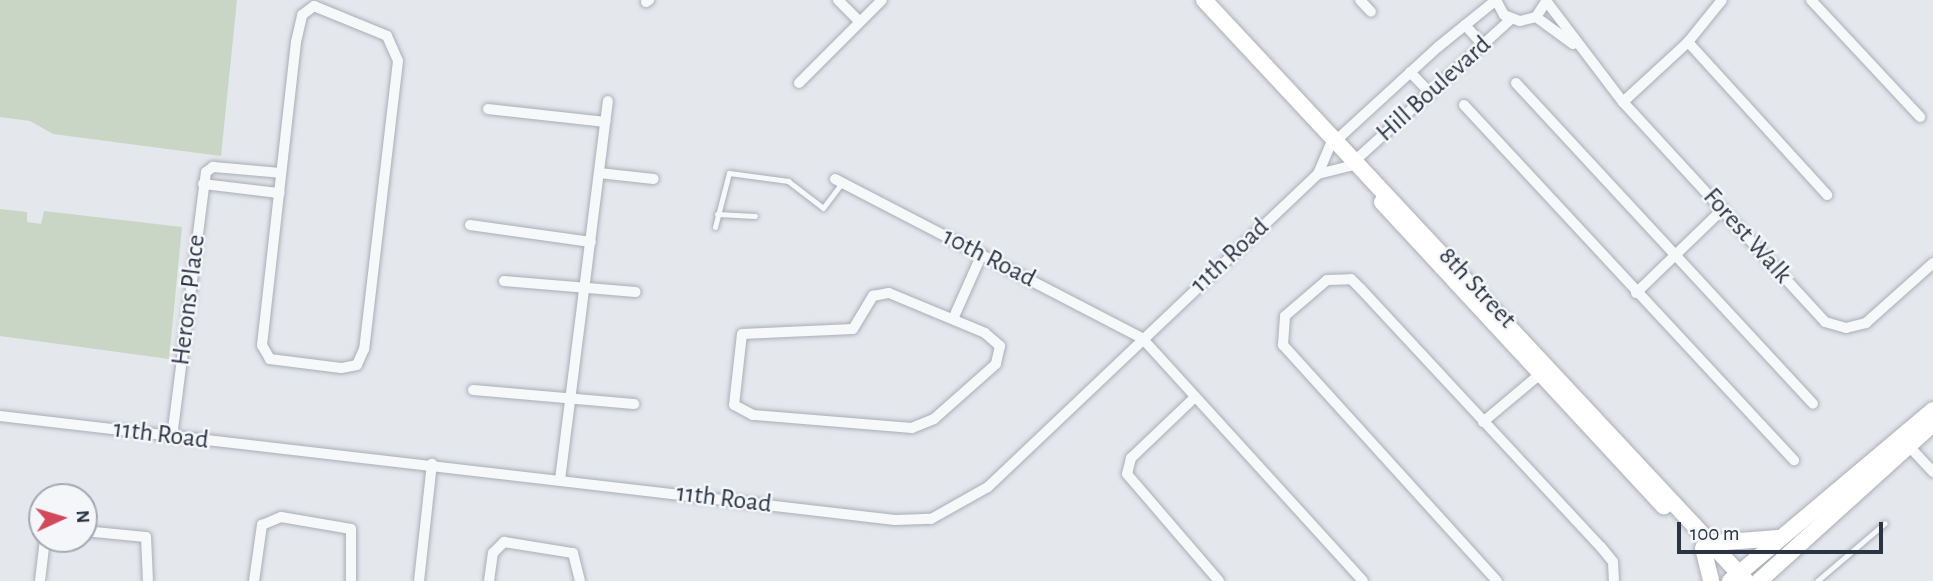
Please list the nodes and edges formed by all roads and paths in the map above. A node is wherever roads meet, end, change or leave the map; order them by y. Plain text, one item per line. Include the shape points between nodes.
1 (838, 0) edge
2 (882, 0) edge
3 (1196, 0) edge
4 (1204, 0) edge
5 (1360, 0) edge
6 (1496, 0) edge
7 (1721, 0) edge
8 (1811, 0) edge
9 (1547, 1) edge
10 (1371, 12) dead end
11 (1536, 17) junction
12 (1511, 19) junction
13 (859, 21) junction
14 (1465, 25) junction
15 (1688, 42) junction
16 (1483, 45) junction
17 (1580, 50) junction
18 (1410, 72) junction
19 (799, 83) dead end
20 (1516, 83) dead end
21 (1430, 93) junction
22 (608, 101) dead end
23 (1623, 102) junction
24 (1464, 106) dead end
25 (488, 109) dead end
26 (1920, 117) dead end
27 (605, 122) junction
28 (1334, 143) junction
29 (1353, 163) junction
30 (281, 173) junction
31 (599, 173) junction
32 (1318, 174) junction
33 (654, 179) dead end
34 (838, 181) joint
35 (203, 184) junction
36 (279, 193) junction
37 (1827, 195) dead end
38 (1723, 209) junction
39 (717, 214) junction
40 (755, 216) dead end
41 (470, 225) dead end
42 (715, 227) dead end
43 (591, 242) junction
44 (982, 254) junction
45 (1675, 254) junction
46 (1933, 263) edge
47 (504, 281) dead end
48 (585, 288) junction
49 (636, 292) dead end
50 (1636, 293) junction
51 (953, 319) junction
52 (1142, 338) junction
53 (1544, 371) junction
54 (473, 390) dead end
55 (572, 399) junction
56 (1193, 399) junction
57 (634, 404) dead end
58 (1813, 404) dead end
59 (1933, 410) edge
60 (0, 416) edge
61 (1483, 422) junction
62 (1933, 424) edge
63 (172, 437) junction
64 (1905, 441) junction
65 (1794, 460) dead end
66 (432, 464) junction
67 (1933, 472) edge
68 (560, 480) junction
69 (1885, 523) dead end
70 (98, 532) edge
71 (1779, 537) junction
72 (1707, 545) junction
73 (44, 553) edge
74 (1735, 579) edge
75 (40, 581) edge
76 (148, 581) edge
77 (254, 581) edge
78 (351, 581) edge
79 (419, 581) edge
80 (489, 581) edge
81 (580, 581) edge
82 (1219, 581) edge
83 (1363, 581) edge
84 (1497, 581) edge
85 (1614, 581) edge
86 (1711, 581) edge
87 (1759, 581) edge
88 (1817, 581) edge

1 - 13 street
2 - 13 street
3 - 28 street, 8th Street
4 - 28 street, 8th Street
5 - 10 street
6 - 12 street
6 - 14 street, Hill Boulevard
7 - 15 street
8 - 26 street
9 - 11 street
9 - 17 street, Forest Walk
11 - 12 street
11 - 17 street, Forest Walk
12 - 16 street, Hill Boulevard
13 - 19 street
14 - 16 street
14 - 18 street, Hill Boulevard
15 - 23 street
15 - 37 street
16 - 21 street, Hill Boulevard
17 - 23 street, Forest Walk
18 - 21 street
18 - 28 street, Hill Boulevard
20 - 45 street
21 - 29 street, Hill Boulevard
22 - 27 street
23 - 38 street, Forest Walk
24 - 50 street
25 - 27 street
27 - 31 street
28 - 29 street, 8th Street
28 - 32 street, 11th Road
29 - 32 street, 11th Road
29 - 53 street, 8th Street
30 - 35 street, Herons Place via 214,167
30 - 36 street
30 - 36 street via 296,42 306,9 323,6 387,36 398,61 357,365 316,365 263,353
31 - 33 street
31 - 43 street
32 - 52 street, 11th Road
34 - 39 lane via 823,208 792,182 733,171 721,184
34 - 44 street, 10th Road
35 - 36 street
35 - 63 street, Herons Place
38 - 45 street
38 - 46 street, Forest Walk via 1835,327 1866,323
39 - 40 lane
39 - 42 lane
41 - 43 street
43 - 48 street
44 - 51 street
44 - 52 street, 10th Road
45 - 50 street
45 - 58 street
47 - 48 street
48 - 49 street
48 - 55 street
50 - 65 street
51 - 51 street via 985,333 1000,352 996,364 921,425 856,428 753,415 730,397 738,342 750,331 853,329 873,296 884,292
52 - 56 street
52 - 68 street, 11th Road via 988,487 931,519 895,520
53 - 61 street
53 - 72 street, 8th Street
54 - 55 street
55 - 57 street
55 - 68 street
56 - 82 street via 1137,450 1127,474
56 - 83 street
59 - 64 street
60 - 63 street, 11th Road
61 - 84 street via 1351,279 1327,280 1281,323 1283,345
61 - 85 street via 1601,547 1613,562
62 - 64 street
63 - 66 street, 11th Road
64 - 67 street
64 - 71 street
64 - 87 street
66 - 68 street, 11th Road
66 - 79 street
69 - 88 lane
70 - 76 street via 146,537
71 - 72 street
71 - 74 street
72 - 74 street, 8th Street
72 - 86 street
73 - 75 street
77 - 78 street via 262,525 281,517 351,529
80 - 81 street via 493,553 504,542 573,553

